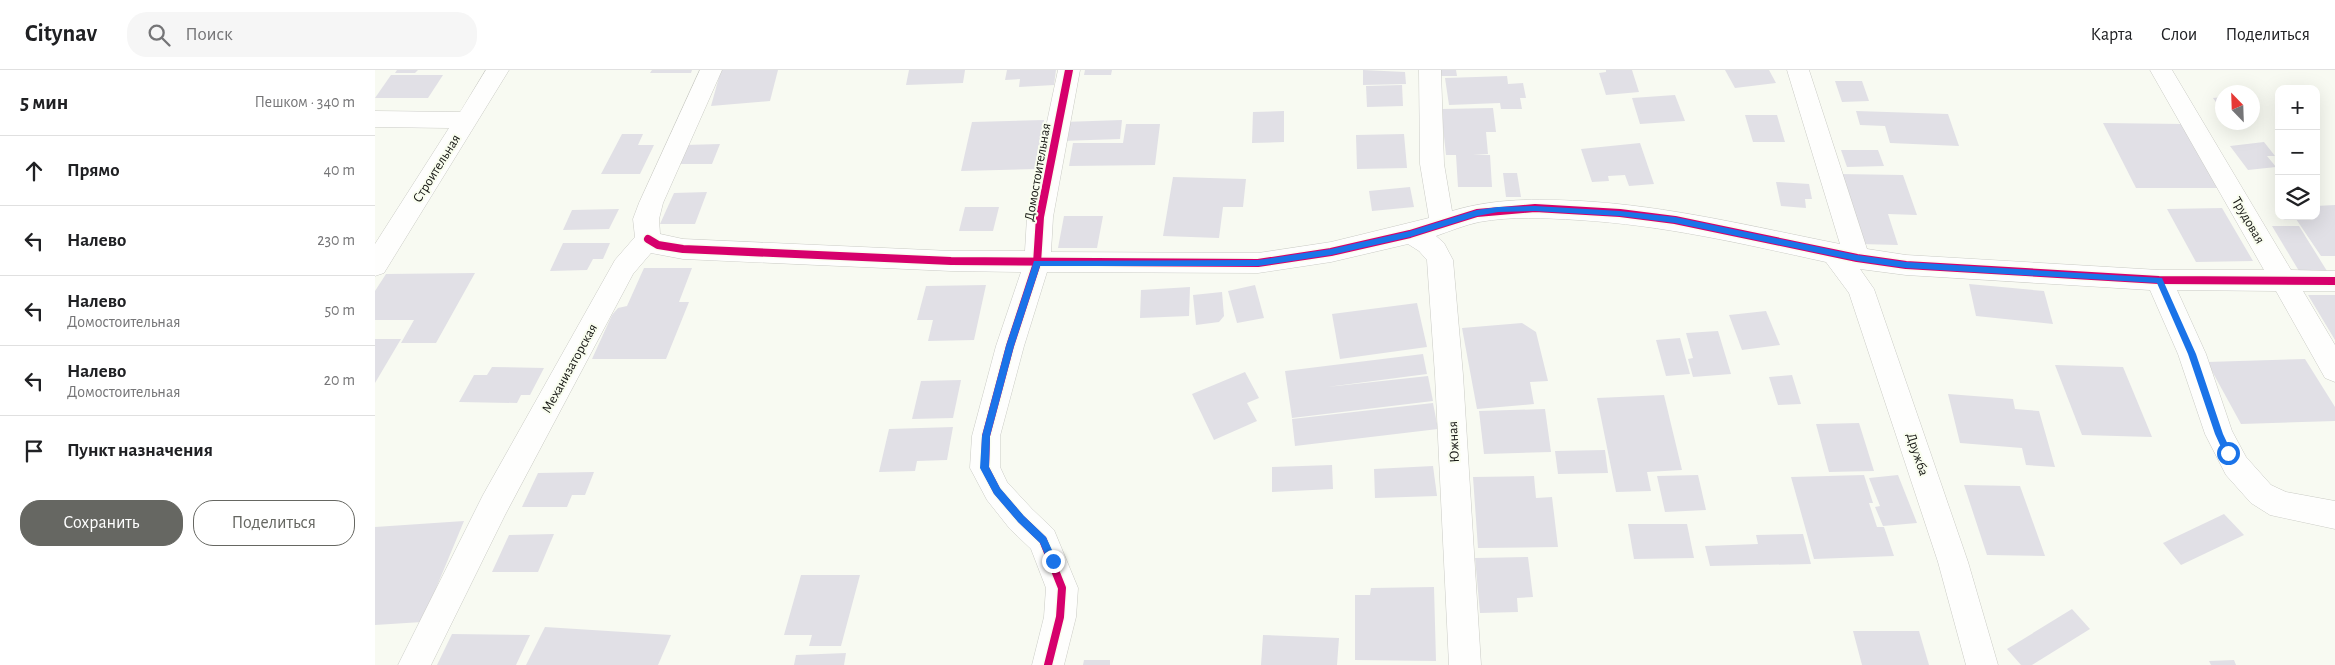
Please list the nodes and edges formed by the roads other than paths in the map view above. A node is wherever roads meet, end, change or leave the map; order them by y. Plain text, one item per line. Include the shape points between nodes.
1 (498, 70) edge
2 (711, 70) edge
3 (1069, 70) edge
4 (1430, 70) edge
5 (1798, 70) edge
6 (2161, 70) edge
7 (375, 119) edge
8 (465, 120) junction
9 (1441, 223) junction
10 (1410, 234) junction
11 (648, 239) junction
12 (1845, 256) junction
13 (1037, 263) junction
14 (375, 266) edge
15 (2159, 280) junction
16 (2285, 281) junction
17 (2335, 281) edge
18 (2335, 370) edge
19 (2335, 515) edge
20 (414, 665) edge
21 (1048, 665) edge
22 (1465, 665) edge
23 (1982, 665) edge

1 - 8 street, Строительная
2 - 11 street via 651,203 646,219
3 - 13 street, Домостоительная via 1040,217
4 - 9 street via 1433,164
5 - 12 street, Дружба
6 - 16 street, Трудовая
7 - 8 street
8 - 14 street, Строительная
9 - 10 street
9 - 12 street via 1498,210 1535,208 1620,213 1675,220
10 - 13 street via 1331,252 1258,263
10 - 22 street, Южная via 1426,241 1440,260
11 - 13 street via 658,245 683,249
11 - 20 street, Механизаторская via 624,267 494,505
12 - 15 street via 1974,270
12 - 23 street, Дружба via 1861,289 1944,534
13 - 21 street, Домостоительная via 986,436 985,468 997,491 1043,540 1062,588
15 - 16 street
15 - 19 street via 2192,354 2219,434 2236,466 2261,494 2281,505
16 - 17 street
16 - 18 street, Трудовая

